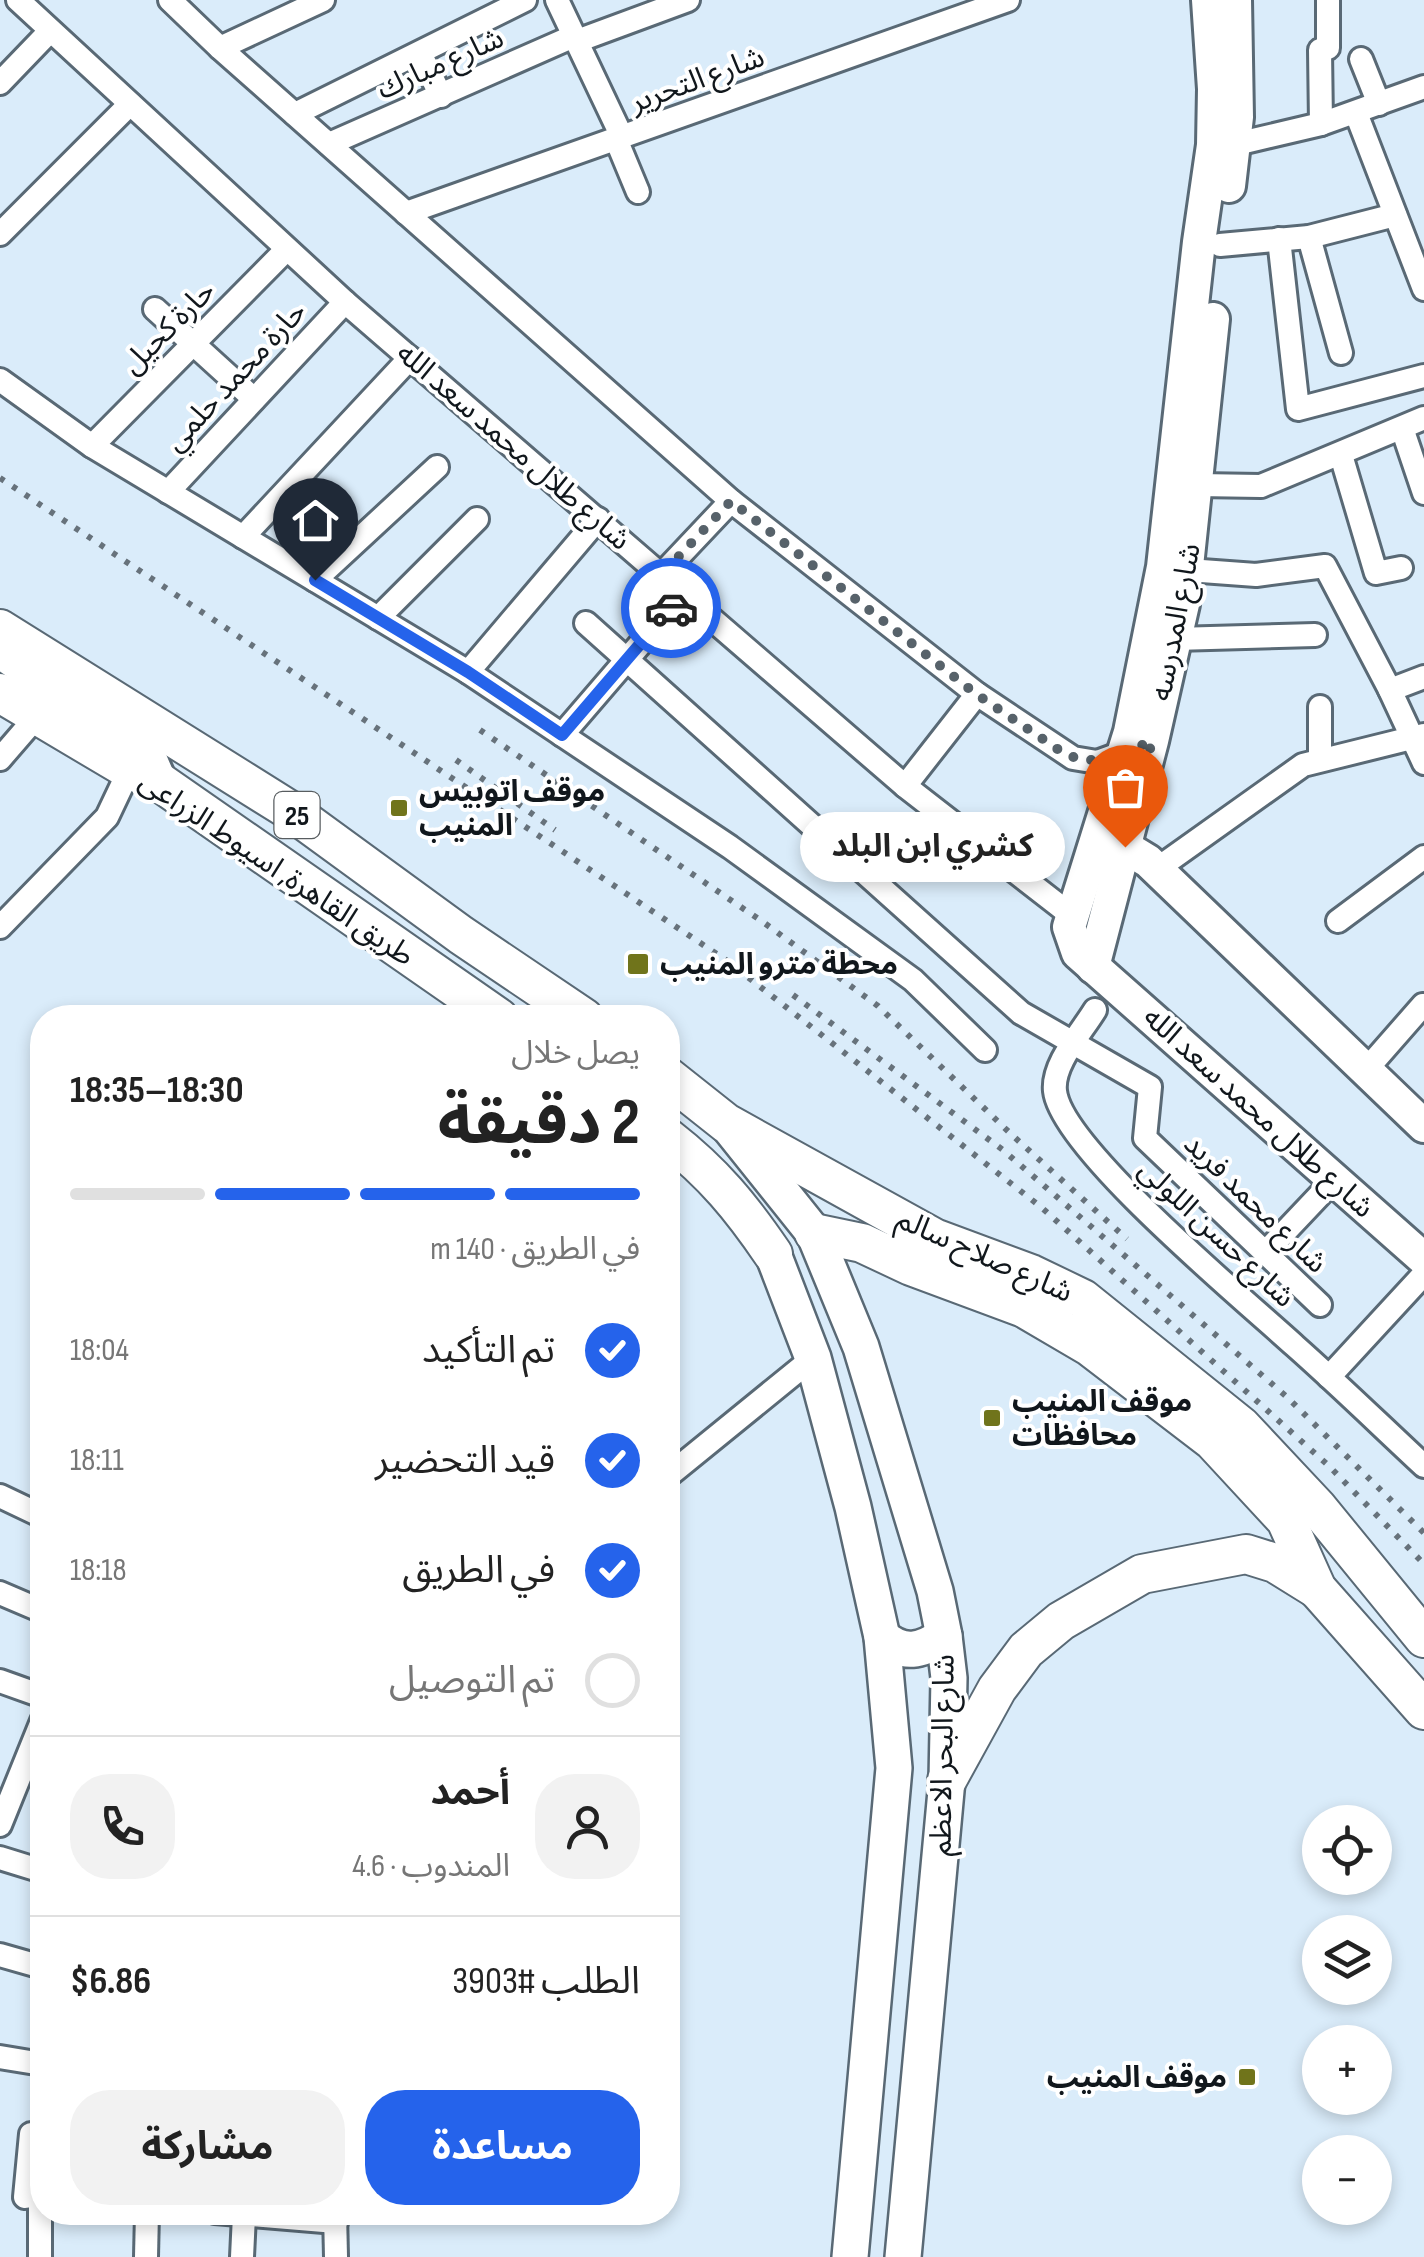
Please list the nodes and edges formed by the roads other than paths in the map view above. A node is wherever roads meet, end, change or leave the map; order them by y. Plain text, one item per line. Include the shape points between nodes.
1 (18, 0) edge
2 (170, 0) edge
3 (323, 0) edge
4 (526, 0) edge
5 (557, 0) edge
6 (688, 0) edge
7 (1008, 0) edge
8 (1208, 0) edge
9 (1236, 0) edge
10 (1328, 0) edge
11 (50, 31) junction
12 (576, 38) junction
13 (220, 48) junction
14 (420, 53) junction
15 (1360, 59) dead end
16 (0, 83) edge
17 (1424, 87) edge
18 (441, 96) junction
19 (130, 104) junction
20 (1379, 104) junction
21 (1356, 113) junction
22 (294, 114) junction
23 (1321, 124) junction
24 (619, 138) junction
25 (329, 144) junction
26 (1224, 145) junction
27 (638, 192) dead end
28 (406, 213) junction
29 (1407, 223) edge
30 (0, 234) edge
31 (1309, 237) junction
32 (1279, 240) junction
33 (1220, 245) junction
34 (286, 250) junction
35 (1424, 289) edge
36 (345, 302) junction
37 (156, 309) dead end
38 (194, 344) junction
39 (1342, 353) dead end
40 (410, 358) junction
41 (0, 380) edge
42 (1422, 383) edge
43 (254, 399) junction
44 (1424, 418) edge
45 (1402, 428) junction
46 (92, 446) junction
47 (1341, 455) junction
48 (437, 468) dead end
49 (1198, 485) junction
50 (1261, 486) junction
51 (168, 492) junction
52 (1424, 493) edge
53 (731, 501) junction
54 (1267, 510) dead end
55 (476, 519) dead end
56 (598, 519) junction
57 (243, 537) junction
58 (1401, 568) dead end
59 (1188, 570) junction
60 (663, 573) junction
61 (315, 580) junction
62 (684, 592) junction
63 (378, 618) junction
64 (586, 623) dead end
65 (0, 629) edge
66 (1315, 635) dead end
67 (1175, 639) junction
68 (0, 652) edge
69 (628, 658) junction
70 (468, 672) junction
71 (1424, 677) edge
72 (1390, 690) junction
73 (0, 693) edge
74 (976, 694) junction
75 (1320, 707) dead end
76 (38, 715) junction
77 (562, 735) junction
78 (1418, 737) edge
79 (1138, 747) junction
80 (1320, 758) junction
81 (0, 759) edge
82 (1424, 764) edge
83 (143, 767) junction
84 (905, 786) junction
85 (1125, 847) junction
86 (1424, 857) edge
87 (1157, 868) junction
88 (1070, 915) junction
89 (1338, 921) dead end
90 (0, 927) edge
91 (1092, 967) junction
92 (481, 1005) edge
93 (565, 1005) edge
94 (1424, 1005) edge
95 (1094, 1010) dead end
96 (1074, 1046) junction
97 (985, 1050) dead end
98 (1366, 1070) junction
99 (680, 1087) edge
100 (726, 1123) junction
101 (1424, 1126) edge
102 (680, 1147) edge
103 (1334, 1180) junction
104 (814, 1232) junction
105 (1265, 1253) junction
106 (773, 1254) joint
107 (1424, 1259) edge
108 (1424, 1274) edge
109 (1320, 1305) dead end
110 (812, 1358) junction
111 (1329, 1377) junction
112 (680, 1466) edge
113 (1424, 1466) edge
114 (0, 1496) edge
115 (30, 1510) edge
116 (1375, 1580) junction
117 (0, 1592) edge
118 (1328, 1602) junction
119 (30, 1606) edge
120 (944, 1636) junction
121 (882, 1637) junction
122 (1424, 1638) edge
123 (0, 1681) edge
124 (30, 1692) edge
125 (1424, 1710) edge
126 (947, 1732) junction
127 (892, 1736) junction
128 (30, 1740) edge
129 (9, 1776) edge
130 (947, 1780) junction
131 (0, 1825) edge
132 (0, 1858) edge
133 (30, 1867) edge
134 (0, 1954) edge
135 (30, 1963) edge
136 (0, 2056) edge
137 (30, 2062) edge
138 (0, 2194) edge
139 (30, 2197) edge
140 (38, 2225) edge
141 (147, 2225) edge
142 (244, 2225) edge
143 (336, 2225) edge
144 (843, 2255) edge
145 (40, 2257) edge
146 (146, 2257) edge
147 (242, 2257) edge
148 (336, 2257) edge
149 (904, 2257) edge

1 - 11 street, شارع طلال محمد سعد الله
2 - 13 street
3 - 13 street
4 - 14 street
5 - 12 street
6 - 12 street, شارع مبارك
7 - 24 street, شارع التحرير
8 - 26 main road, شارع المدرسه
9 - 26 main road, شارع المدرسه
10 - 23 street via 1328,48 1320,50
11 - 16 street
11 - 19 street, شارع طلال محمد سعد الله
12 - 18 street, شارع مبارك
12 - 24 street
13 - 22 street
14 - 18 street
14 - 22 street
15 - 20 street
17 - 20 street
18 - 25 street, شارع مبارك
19 - 30 street
19 - 34 street, شارع طلال محمد سعد الله
20 - 21 street
21 - 23 street
21 - 29 street
22 - 25 street
23 - 26 street
24 - 27 street
24 - 28 street, شارع التحرير
25 - 28 street
26 - 33 main road, شارع المدرسه
26 - 79 main road, شارع المدرسه via 1198,242
28 - 53 street
29 - 31 street
29 - 35 street
31 - 32 street
31 - 39 street
32 - 33 street
32 - 42 street via 1298,409
33 - 49 main road, شارع المدرسه
34 - 36 street, شارع طلال محمد سعد الله
34 - 38 street, حارة كحيل
36 - 40 street, شارع طلال محمد سعد الله
36 - 43 street, حارة محمد حلمي
37 - 38 street
38 - 43 street
38 - 46 street, حارة كحيل
40 - 56 street, شارع طلال محمد سعد الله
40 - 57 street
41 - 46 street
43 - 51 street, حارة محمد حلمي
44 - 45 street
45 - 47 street
45 - 52 street
46 - 51 street
47 - 50 street
47 - 58 street via 1376,574
48 - 61 street
49 - 50 street
49 - 59 main road, شارع المدرسه
50 - 54 street
51 - 57 street
53 - 60 street
53 - 74 street
55 - 63 street
56 - 60 street, شارع طلال محمد سعد الله
56 - 70 street
57 - 61 street
59 - 67 main road, شارع المدرسه
59 - 72 street via 1256,574 1325,566
60 - 62 street, شارع طلال محمد سعد الله
61 - 63 street
62 - 69 street
62 - 84 street, شارع طلال محمد سعد الله
63 - 70 street
64 - 69 street
65 - 93 highway, طريق القاهرة, اسيوط الزراعى / 25 via 291,811
66 - 67 street
67 - 79 main road, شارع المدرسه
68 - 83 main road via 97,716
69 - 77 street
69 - 96 street via 1021,1012
70 - 77 street
71 - 72 street
72 - 78 street
73 - 76 highway, طريق القاهرة, اسيوط الزراعى / 25
74 - 79 street via 1073,758 1097,762
74 - 84 street
75 - 80 street
76 - 81 street
76 - 83 highway, طريق القاهرة, اسيوط الزراعى / 25
77 - 97 street via 898,969
78 - 80 street
78 - 82 street
79 - 85 main road, شارع المدرسه
79 - 88 main road, شارع المدرسه
80 - 87 street
83 - 90 street via 107,816
83 - 92 highway, طريق القاهرة, اسيوط الزراعى / 25
84 - 88 street, شارع طلال محمد سعد الله
85 - 87 main road
85 - 91 main road, شارع المدرسه
86 - 89 street
87 - 98 main road
88 - 91 main road via 1071,940
91 - 103 main road, شارع طلال محمد سعد الله
94 - 98 street
95 - 96 street, شارع حسن اللولي
96 - 105 street, شارع محمد فريد via 1150,1088 1145,1138
96 - 111 street, شارع حسن اللولي via 1054,1089 1075,1129 1121,1188
98 - 101 main road
99 - 100 highway
100 - 104 main road, شارع البحر الاعظم
100 - 116 highway, شارع صلاح سالم via 934,1238 1083,1299 1240,1426
102 - 106 highway via 732,1196
103 - 105 street
103 - 107 main road, شارع طلال محمد سعد الله
104 - 118 highway, شارع صلاح سالم via 862,1243 1024,1308 1089,1346 1213,1441 1256,1486 1292,1529
104 - 120 main road, شارع البحر الاعظم via 861,1347
105 - 109 street, شارع محمد فريد
106 - 110 main road, شارع البحر الاعظم
108 - 111 street
110 - 112 street
110 - 121 main road, شارع البحر الاعظم
111 - 113 street, شارع حسن اللولي
114 - 115 street
116 - 118 highway
116 - 122 highway, شارع صلاح سالم
117 - 119 street
118 - 125 highway, شارع صلاح سالم
118 - 130 highway via 1275,1563 1246,1554 1142,1574 1061,1621 1026,1650
120 - 121 main road via 910,1651
120 - 126 main road, شارع البحر الاعظم
121 - 127 main road, شارع البحر الاعظم
123 - 124 street
126 - 127 main road via 918,1726
126 - 130 main road, شارع البحر الاعظم
127 - 144 main road, شارع البحر الاعظم
128 - 129 street
129 - 131 street
130 - 149 main road, شارع البحر الاعظم
132 - 133 street
134 - 135 street
136 - 137 street
138 - 139 street
140 - 145 street
141 - 146 street
142 - 147 street
143 - 148 street

